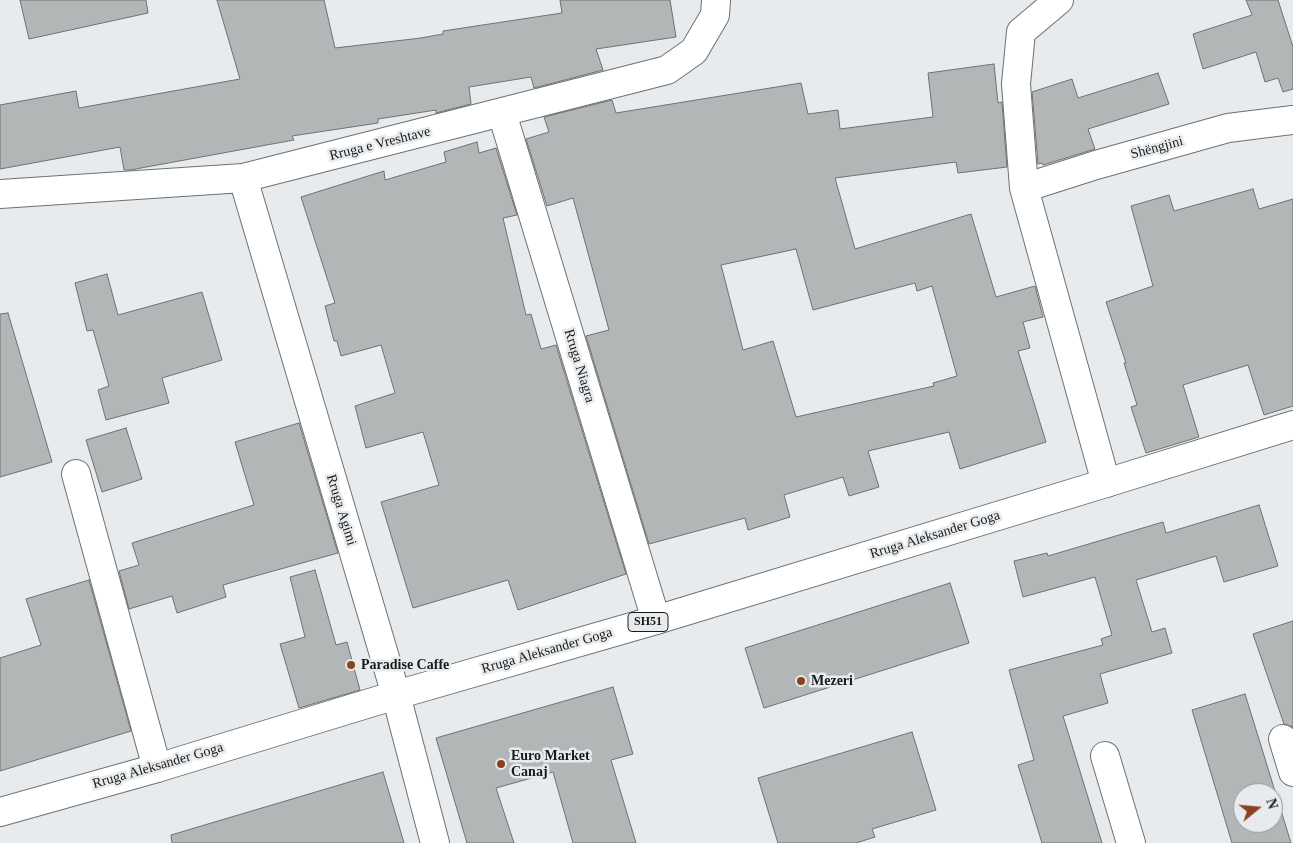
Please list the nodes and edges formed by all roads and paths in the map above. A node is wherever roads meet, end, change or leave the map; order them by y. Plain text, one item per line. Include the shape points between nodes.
1 (716, 0) edge
2 (1059, 0) edge
3 (502, 113) junction
4 (1293, 120) edge
5 (243, 178) junction
6 (1024, 188) junction
7 (0, 194) edge
8 (1293, 425) edge
9 (76, 474) dead end
10 (1106, 483) junction
11 (656, 620) junction
12 (396, 694) junction
13 (1284, 739) dead end
14 (1105, 756) dead end
15 (158, 768) junction
16 (1293, 772) edge
17 (0, 812) edge
18 (435, 843) edge
19 (1131, 843) edge

1 - 3 street, Rruga e Vreshtave via 715,15 694,51 667,70
2 - 6 street via 1021,32 1016,84
3 - 5 street, Rruga e Vreshtave
3 - 11 street, Rruga Niagra
4 - 6 street, Shëngjini via 1228,128
5 - 7 street, Rruga e Vreshtave
5 - 12 street, Rruga Agimi
6 - 10 street
8 - 10 street, Rruga Aleksander Goga / SH51
9 - 15 street
10 - 11 street, Rruga Aleksander Goga / SH51
11 - 12 street, Rruga Aleksander Goga / SH51
12 - 15 street, Rruga Aleksander Goga / SH51
12 - 18 street, Rruga Agimi
13 - 16 street
14 - 19 street
15 - 17 street, Rruga Aleksander Goga / SH51

